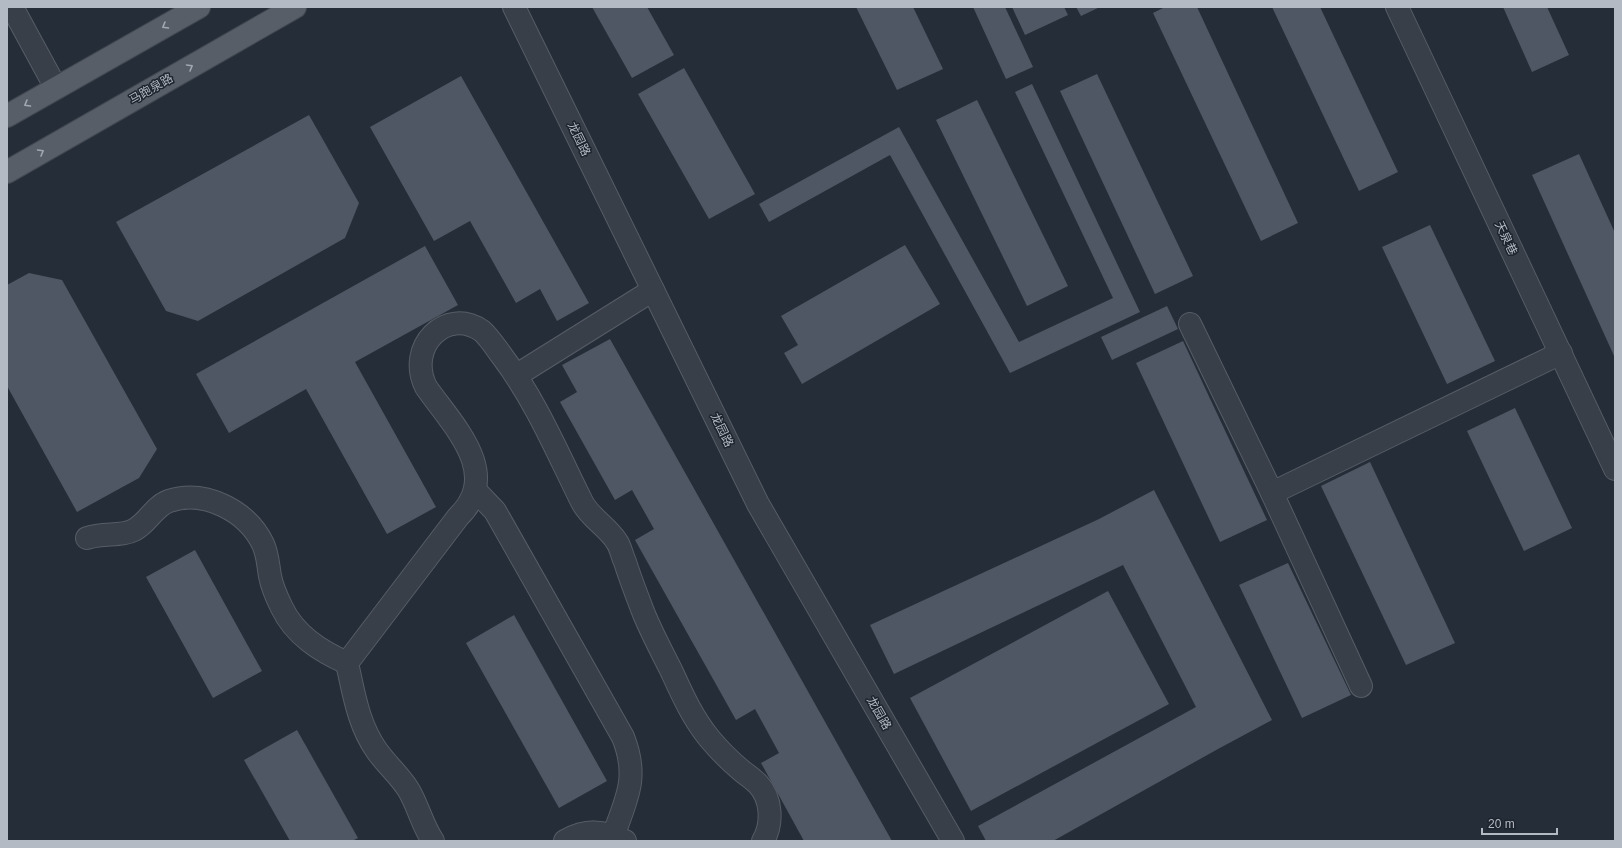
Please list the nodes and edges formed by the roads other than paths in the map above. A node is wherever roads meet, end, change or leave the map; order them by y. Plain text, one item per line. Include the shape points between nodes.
1 (12, 7) edge
2 (199, 7) edge
3 (295, 7) edge
4 (514, 7) edge
5 (1397, 7) edge
6 (56, 88) junction
7 (7, 116) edge
8 (7, 172) edge
9 (653, 290) junction
10 (1190, 324) dead end
11 (1561, 353) junction
12 (516, 375) junction
13 (1615, 469) edge
14 (475, 490) junction
15 (1272, 493) junction
16 (88, 538) dead end
17 (347, 663) junction
18 (1361, 686) dead end
19 (619, 838) edge
20 (433, 841) edge
21 (565, 841) edge
22 (763, 841) edge
23 (953, 841) edge

1 - 6 street
2 -> 6 main road
8 -> 3 main road, 马跑泉路
4 - 9 street, 龙园路
5 - 11 street, 天泉巷
6 -> 7 main road
9 - 12 street
9 - 23 street, 龙园路 via 758,504
10 - 15 street
11 - 13 street, 天泉巷
11 - 15 street
12 - 14 street via 483,332 472,326 450,325 440,329 431,336 422,350 419,366 421,377 472,455 477,478
12 - 22 street via 552,438 584,505 617,542 643,611 691,713 709,738 759,785 765,794 770,816 769,828
14 - 17 street via 466,510 458,517
14 - 19 street via 495,511 626,743 631,778
15 - 18 street
16 - 17 street via 133,531 168,502 202,499 219,503 234,511 256,532 268,559 275,592 291,623 316,647
17 - 20 street via 358,715 366,734 401,778
19 - 21 street via 590,832 578,833

